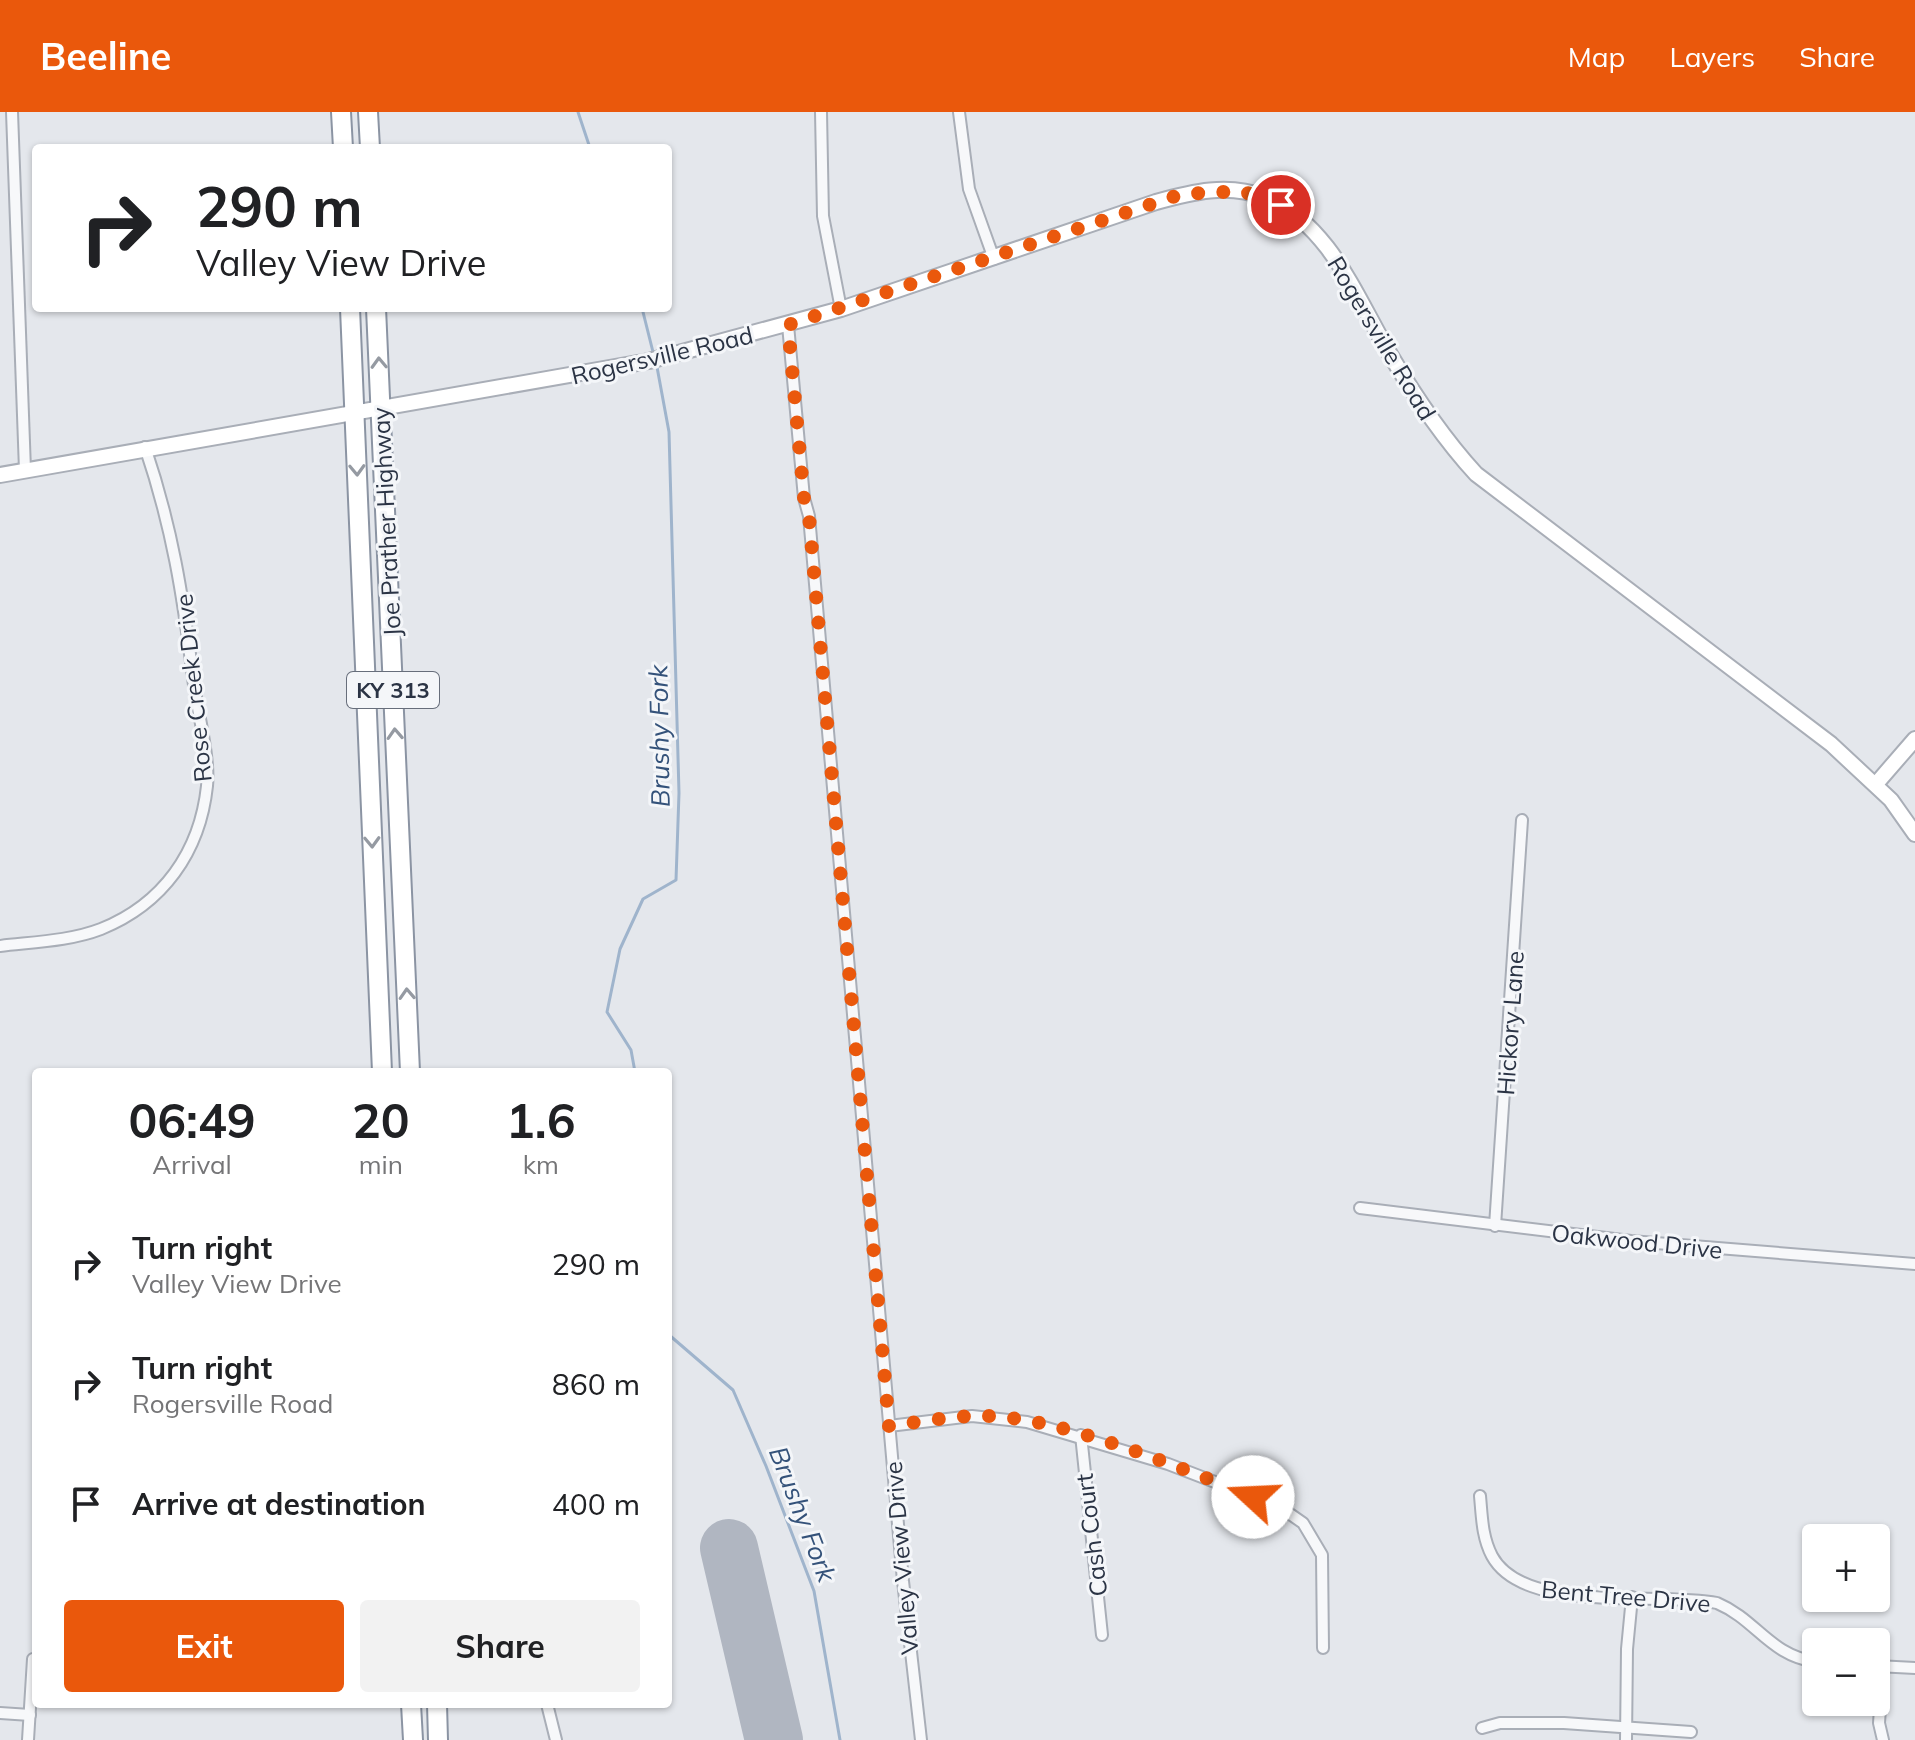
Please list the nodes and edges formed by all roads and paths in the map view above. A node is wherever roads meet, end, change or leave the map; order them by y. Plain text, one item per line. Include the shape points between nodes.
1 (12, 112) edge
2 (341, 112) edge
3 (368, 112) edge
4 (821, 112) edge
5 (959, 112) edge
6 (343, 144) edge
7 (370, 144) edge
8 (994, 259) junction
9 (841, 309) junction
10 (350, 312) edge
11 (376, 312) edge
12 (788, 325) junction
13 (381, 408) junction
14 (354, 413) junction
15 (145, 447) junction
16 (25, 470) junction
17 (0, 475) edge
18 (1915, 739) edge
19 (1876, 784) junction
20 (1522, 820) dead end
21 (1915, 834) edge
22 (0, 946) edge
23 (382, 1068) edge
24 (410, 1068) edge
25 (1360, 1208) dead end
26 (1495, 1226) junction
27 (1915, 1264) edge
28 (889, 1426) junction
29 (1081, 1435) junction
30 (1480, 1496) dead end
31 (1632, 1597) junction
32 (1102, 1635) dead end
33 (1323, 1648) dead end
34 (1802, 1658) edge
35 (1890, 1667) edge
36 (1915, 1668) edge
37 (32, 1678) edge
38 (411, 1708) edge
39 (437, 1708) edge
40 (548, 1708) edge
41 (0, 1713) edge
42 (30, 1715) junction
43 (1879, 1716) edge
44 (1482, 1728) dead end
45 (1691, 1732) dead end
46 (1625, 1735) edge
47 (28, 1740) edge
48 (413, 1740) edge
49 (438, 1740) edge
50 (556, 1740) edge
51 (921, 1740) edge
52 (1883, 1740) edge

1 - 16 street
2 - 6 highway
3 - 7 highway
4 - 9 street via 823,216
5 - 8 street via 969,189
8 - 9 street, Rogersville Road
8 - 19 street, Rogersville Road via 1193,192 1242,191 1281,205 1328,250 1429,418 1476,474 1831,744
9 - 12 street, Rogersville Road
10 - 14 highway, Joe Prather Highway / KY 313
13 -> 11 highway, Joe Prather Highway / KY 313
12 - 13 street, Rogersville Road via 649,361
12 - 28 street, Valley View Drive
13 - 14 street, Rogersville Road
24 -> 13 highway, Joe Prather Highway / KY 313
14 - 15 street, Rogersville Road
14 -> 23 highway, Joe Prather Highway / KY 313
15 - 16 street, Rogersville Road
15 - 22 street, Rose Creek Drive via 180,571 207,785 193,846 177,873 144,906 101,929
16 - 17 street, Rogersville Road
18 - 19 street
19 - 21 street, Rogersville Road
20 - 26 street, Hickory Lane
25 - 26 street, Oakwood Drive
26 - 27 street, Oakwood Drive
28 - 29 street via 985,1416
28 - 51 street, Valley View Drive
29 - 32 street, Cash Court
29 - 33 street via 1280,1507 1303,1523 1322,1555
30 - 31 street, Bent Tree Drive via 1486,1542 1512,1579 1537,1590
31 - 34 street, Bent Tree Drive via 1717,1603 1778,1650
31 - 46 street
35 - 36 street
37 - 42 street
38 - 48 highway
39 - 49 highway
40 - 50 street
41 - 42 street
42 - 47 street
43 - 52 street
44 - 46 street via 1564,1723
45 - 46 street

